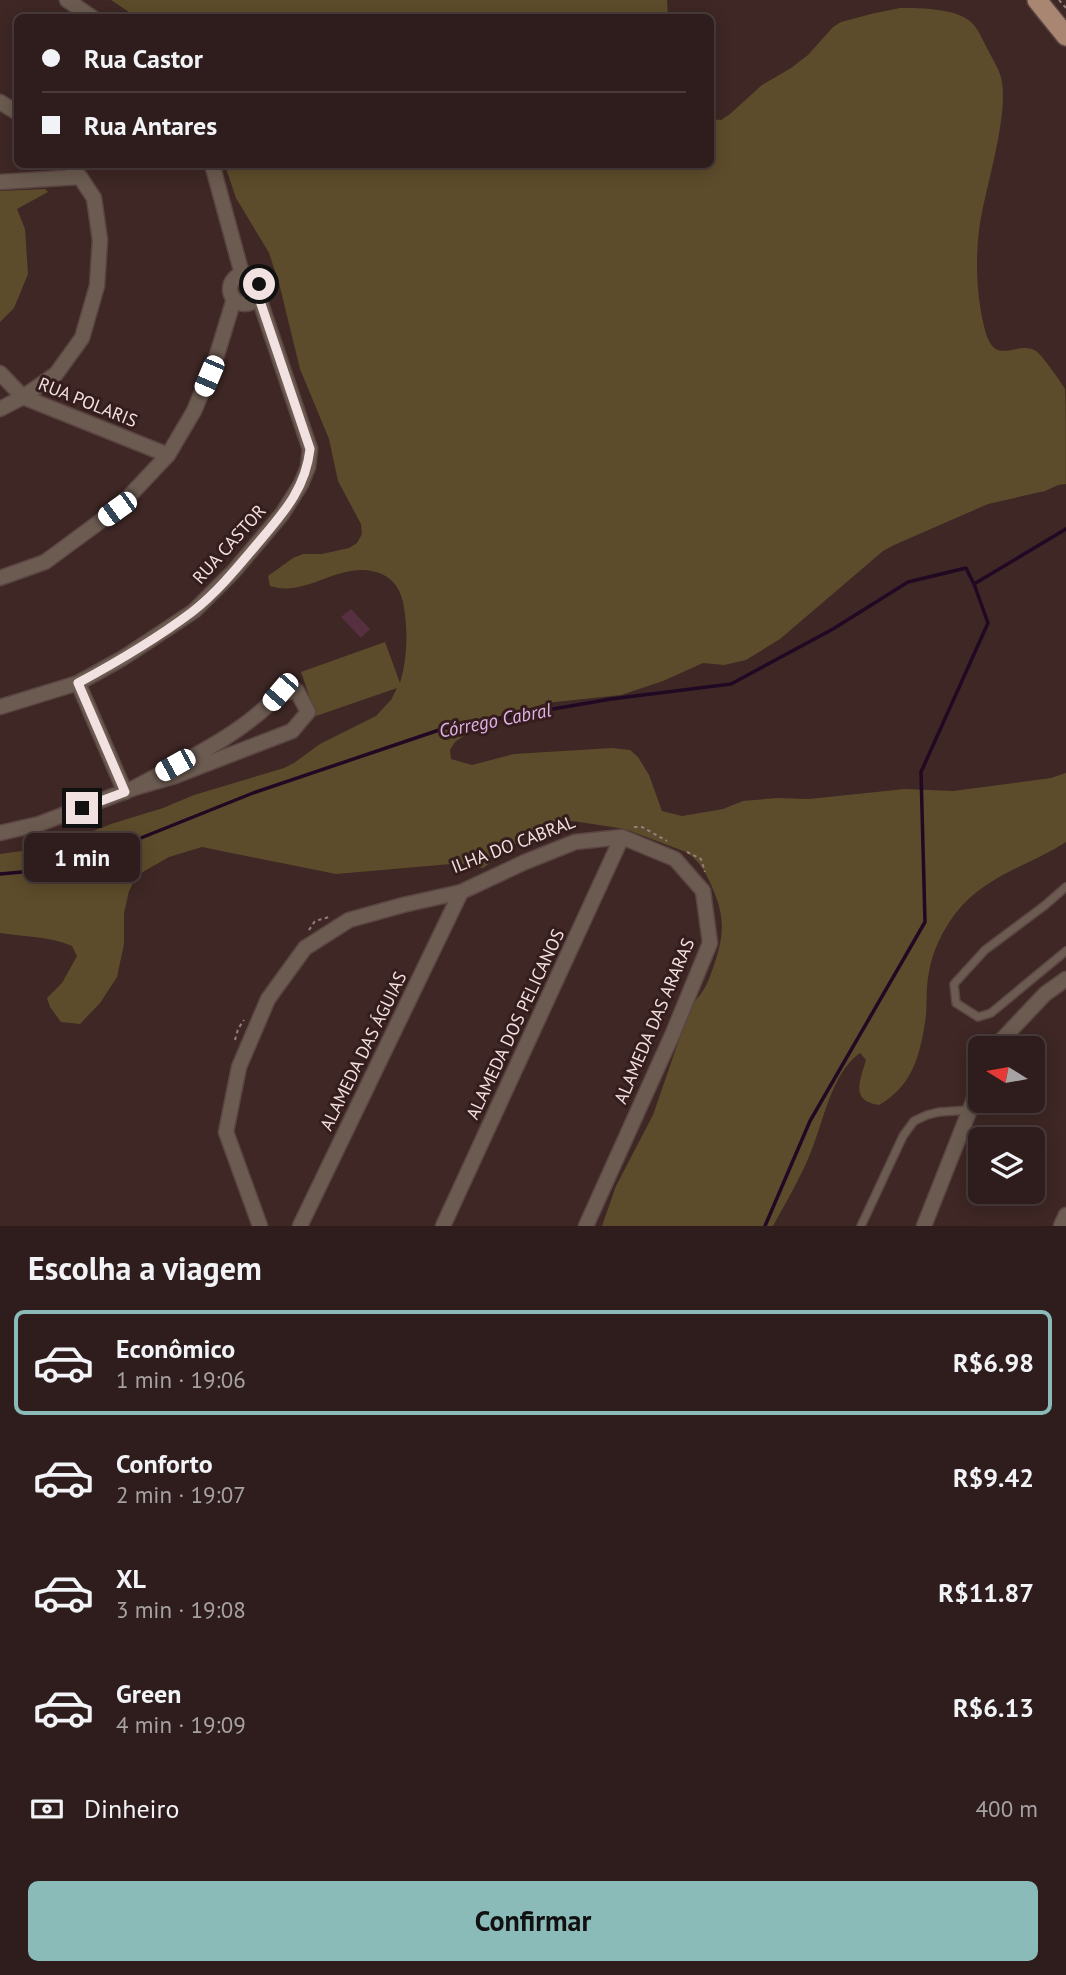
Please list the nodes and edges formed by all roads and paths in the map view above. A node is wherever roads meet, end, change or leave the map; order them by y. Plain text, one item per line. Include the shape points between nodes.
1 (67, 0) edge
2 (1037, 0) edge
3 (1059, 0) edge
4 (1066, 8) edge
5 (87, 14) edge
6 (1066, 36) edge
7 (72, 168) edge
8 (213, 168) edge
9 (80, 177) junction
10 (0, 182) edge
11 (242, 274) junction
12 (258, 295) junction
13 (234, 299) junction
14 (0, 373) edge
15 (23, 397) junction
16 (0, 409) edge
17 (168, 455) junction
18 (0, 578) edge
19 (78, 683) junction
20 (0, 707) edge
21 (130, 790) junction
22 (625, 832) junction
23 (0, 833) edge
24 (665, 840) dead end
25 (677, 846) dead end
26 (705, 872) dead end
27 (1066, 887) edge
28 (461, 892) junction
29 (328, 917) dead end
30 (307, 932) dead end
31 (1066, 951) edge
32 (1066, 979) edge
33 (246, 1018) dead end
34 (1005, 1036) edge
35 (235, 1041) dead end
36 (968, 1110) edge
37 (969, 1113) edge
38 (1066, 1215) edge
39 (260, 1226) edge
40 (300, 1226) edge
41 (443, 1226) edge
42 (586, 1226) edge
43 (861, 1226) edge
44 (924, 1226) edge
45 (1061, 1226) edge

1 - 5 street
2 - 6 main road
3 - 4 path
7 - 9 street
8 - 11 street
9 - 10 street
9 - 15 street via 94,198 100,240 97,286 82,338 56,374
11 - 12 street via 257,280
11 - 13 street via 231,284
12 - 13 street via 244,304
12 - 19 street, RUA CASTOR via 310,449 301,484 234,571 194,611
13 - 17 street via 194,411
14 - 15 street, RUA POLARIS
15 - 16 street
15 - 17 street, RUA POLARIS
17 - 18 street via 117,509 45,562
19 - 20 street, RUA CASTOR
19 - 21 street
21 - 21 street via 237,730 264,711 280,692 297,691 308,712 292,731
21 - 23 street via 39,824
22 - 24 path via 642,827
22 - 28 street, ALAMEDA DAS ARARAS via 575,842
22 - 41 street, ALAMEDA DOS PELICANOS
22 - 42 street, ALAMEDA DAS ARARAS via 675,859 703,891 710,943
25 - 26 path via 701,859
27 - 31 lane via 985,950 954,984 956,1003 978,1017 991,1013
28 - 39 street, ALAMEDA DAS ARARAS via 349,920 304,948 268,999 239,1067 226,1132
28 - 40 street, ALAMEDA DAS ÁGUIAS
29 - 30 path via 315,921
32 - 34 street
33 - 35 path
36 - 43 lane via 939,1112 914,1121
37 - 44 street
38 - 45 street

